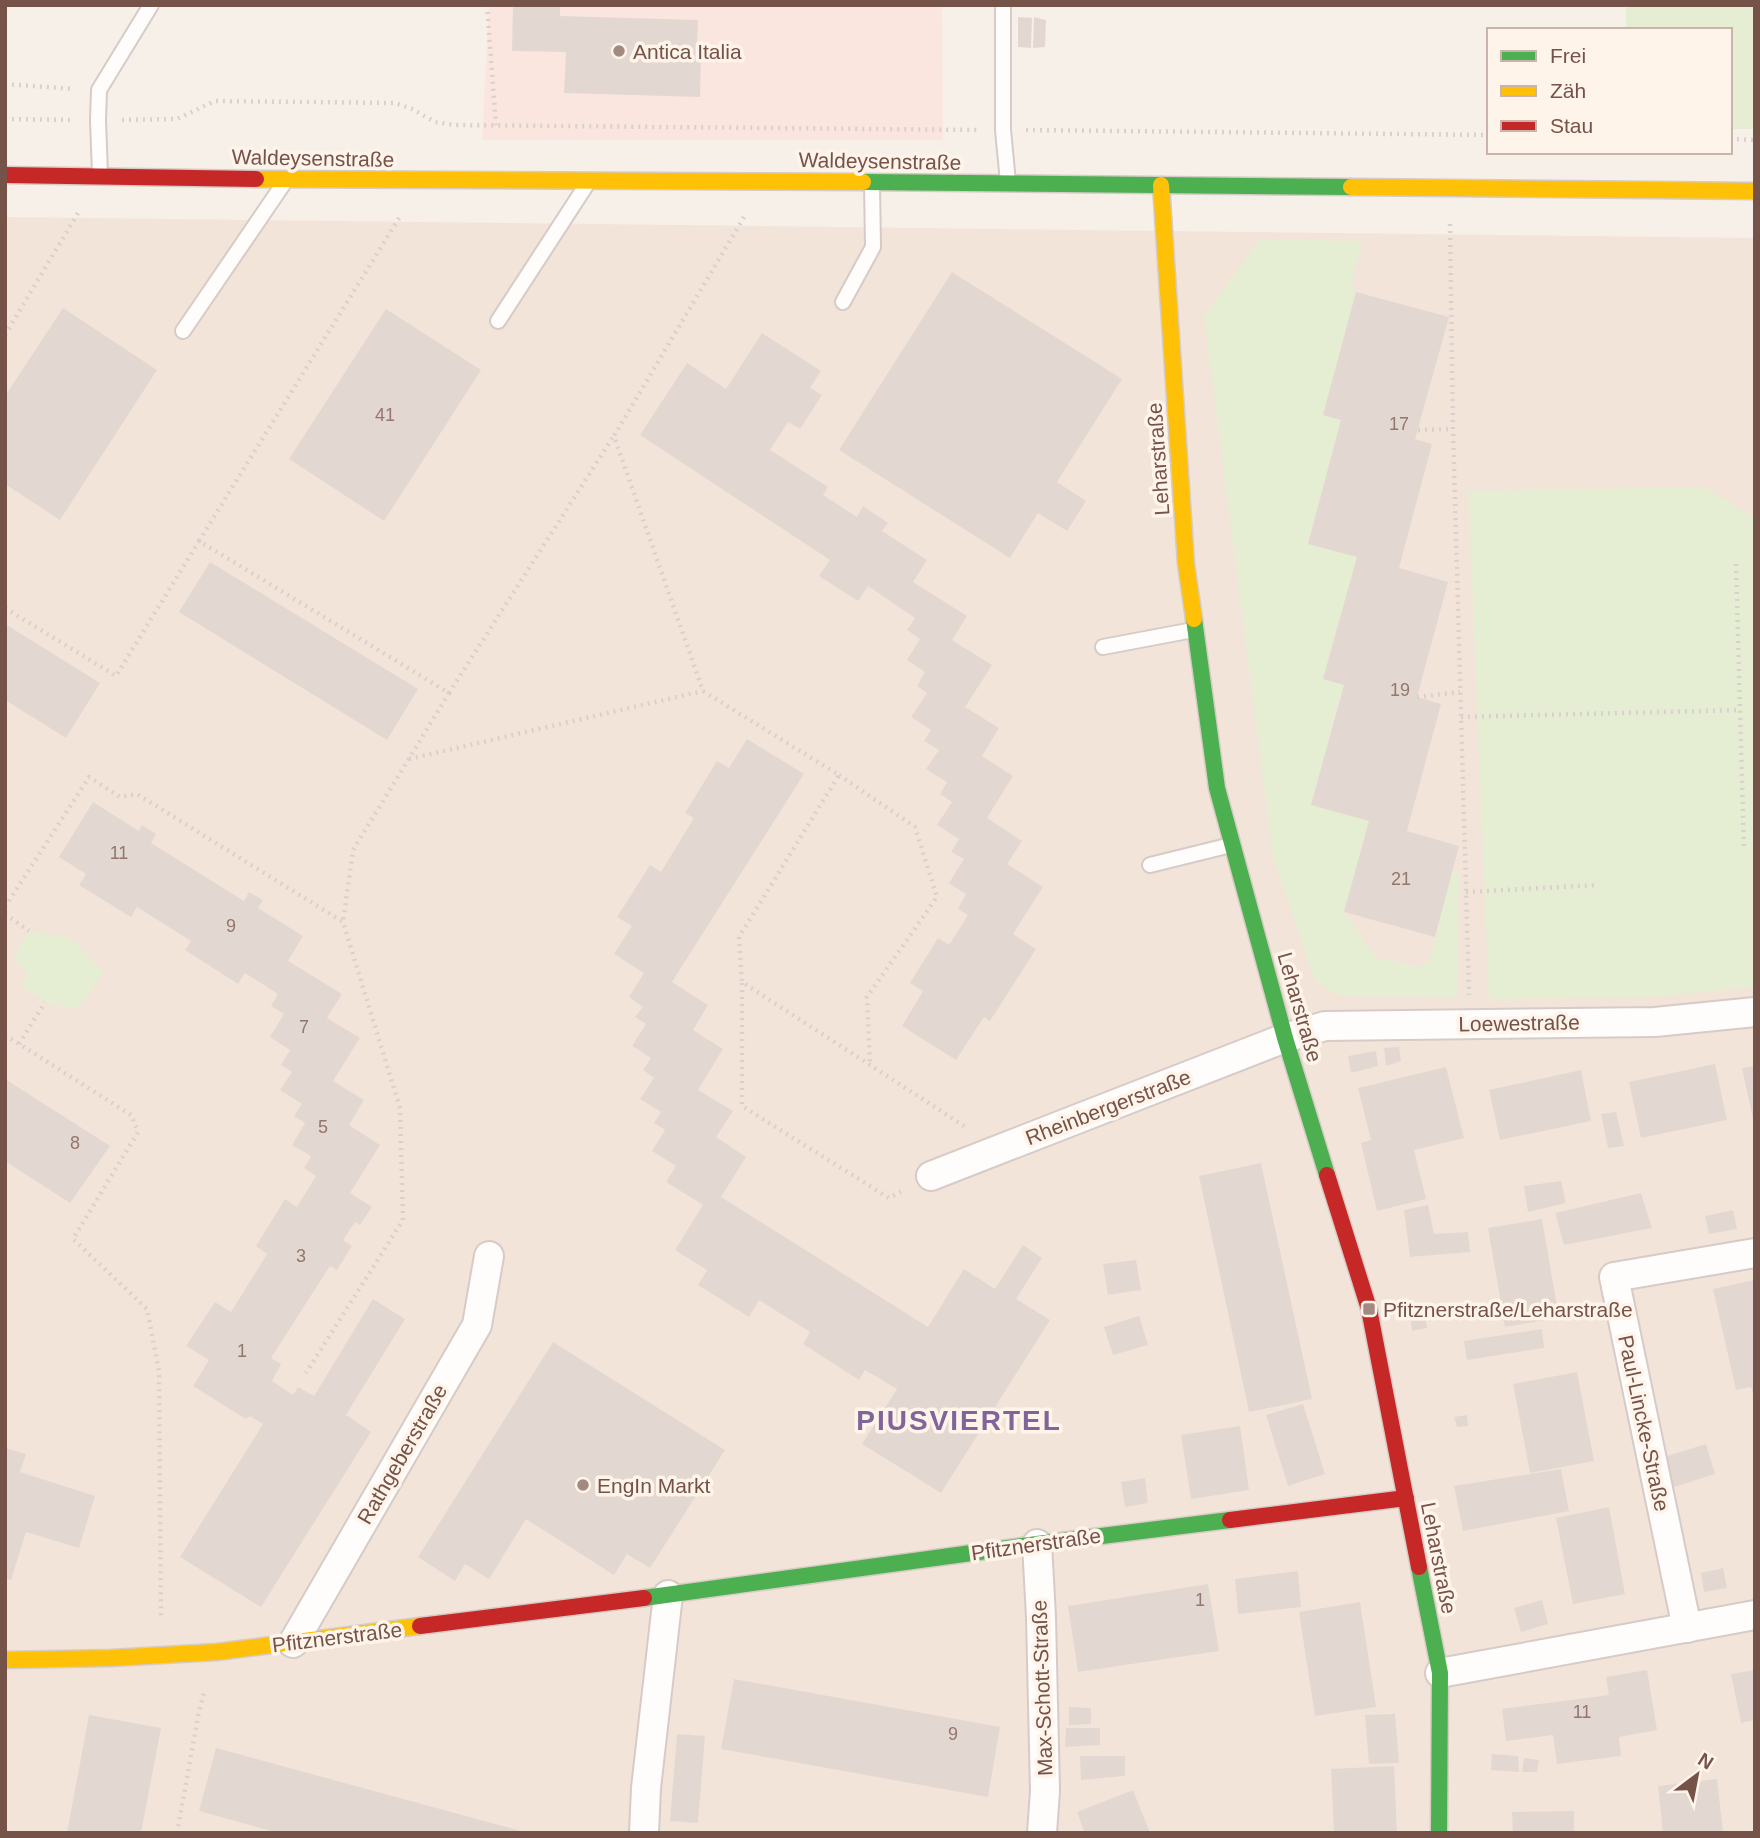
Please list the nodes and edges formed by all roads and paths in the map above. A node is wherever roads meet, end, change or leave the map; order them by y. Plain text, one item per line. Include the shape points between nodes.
1 (151, 5) edge
2 (487, 5) edge
3 (1003, 5) edge
4 (5, 85) edge
5 (99, 90) junction
6 (5, 119) edge
7 (97, 120) junction
8 (496, 125) junction
9 (1003, 130) junction
10 (1487, 135) edge
11 (1732, 139) edge
12 (1755, 140) edge
13 (5, 174) edge
14 (100, 177) junction
15 (286, 179) junction
16 (423, 180) junction
17 (590, 180) junction
18 (766, 181) junction
19 (872, 182) junction
20 (1008, 183) junction
21 (1161, 185) junction
22 (1449, 188) junction
23 (1755, 191) edge
24 (843, 302) dead end
25 (498, 321) dead end
26 (183, 331) dead end
27 (5, 335) edge
28 (1453, 429) junction
29 (1418, 430) dead end
30 (614, 436) junction
31 (199, 541) junction
32 (1736, 564) dead end
33 (5, 608) edge
34 (1195, 630) junction
35 (1103, 647) dead end
36 (703, 691) junction
37 (1460, 692) junction
38 (449, 693) junction
39 (1417, 697) dead end
40 (1740, 710) junction
41 (1461, 717) junction
42 (408, 759) junction
43 (839, 775) junction
44 (1233, 845) junction
45 (1744, 848) dead end
46 (1457, 854) dead end
47 (1465, 856) junction
48 (1150, 865) dead end
49 (1600, 885) dead end
50 (1466, 892) junction
51 (5, 907) edge
52 (5, 914) edge
53 (343, 922) junction
54 (29, 931) dead end
55 (742, 982) junction
56 (45, 1002) dead end
57 (1755, 1012) edge
58 (1469, 1024) junction
59 (5, 1035) edge
60 (1286, 1038) junction
61 (19, 1044) junction
62 (870, 1065) junction
63 (1000, 1150) junction
64 (931, 1177) joint
65 (1755, 1253) edge
66 (489, 1256) dead end
67 (306, 1373) dead end
68 (1406, 1498) junction
69 (1037, 1544) junction
70 (668, 1595) junction
71 (1755, 1615) edge
72 (1687, 1628) junction
73 (293, 1643) junction
74 (216, 1652) junction
75 (161, 1657) junction
76 (5, 1660) edge
77 (1440, 1673) junction
78 (177, 1833) edge
79 (644, 1833) edge
80 (1042, 1833) edge
81 (1440, 1833) edge

1 - 5 lane
2 - 8 path
3 - 9 lane
4 - 5 path
5 - 7 lane
6 - 7 path
7 - 8 path via 177,119 215,101 395,103 435,122
7 - 14 lane
8 - 9 path
9 - 10 path
9 - 20 lane
11 - 12 path
13 - 14 street, Waldeysenstraße
14 - 15 street, Waldeysenstraße
14 - 27 path
15 - 16 street, Waldeysenstraße
15 - 26 lane
16 - 17 street, Waldeysenstraße
16 - 31 path
17 - 18 street, Waldeysenstraße
17 - 25 lane
18 - 19 street, Waldeysenstraße
18 - 30 path
19 - 20 street, Waldeysenstraße
19 - 24 lane via 873,247
20 - 21 street, Waldeysenstraße
21 - 22 street, Waldeysenstraße
21 - 34 street, Leharstraße via 1186,564
22 - 23 street, Waldeysenstraße
22 - 28 path
28 - 29 path
28 - 37 path
30 - 36 path
30 - 38 path
31 - 33 path via 116,676
31 - 38 path
32 - 40 path
34 - 35 lane
34 - 44 street, Leharstraße via 1217,788
36 - 42 path
36 - 43 path
37 - 39 path
37 - 41 path
38 - 42 path
40 - 41 path
40 - 45 path
41 - 47 path
42 - 53 path via 353,850
43 - 55 path via 739,937
43 - 62 path via 915,827 937,897 867,997
44 - 48 lane
44 - 60 street, Leharstraße
46 - 47 path
47 - 50 path
49 - 50 path
50 - 58 path
51 - 53 path via 89,777 120,796 137,794
52 - 54 path
53 - 67 path via 400,1108 403,1220
55 - 62 path
55 - 64 path via 742,1106 889,1198
56 - 61 path
57 - 58 street, Loewestraße via 1655,1022
58 - 60 street, Loewestraße via 1325,1026
59 - 61 path
60 - 63 street, Rheinbergerstraße
60 - 68 street, Leharstraße via 1368,1309
61 - 75 path via 131,1115 138,1132 73,1239 147,1309 159,1371
62 - 63 path
63 - 64 street, Rheinbergerstraße
65 - 72 street, Paul-Lincke-Straße via 1614,1277
66 - 73 street, Rathgeberstraße via 477,1325
68 - 69 street, Pfitznerstraße
68 - 77 street, Leharstraße
69 - 70 street, Pfitznerstraße
69 - 80 street, Max-Schott-Straße via 1045,1791
70 - 73 street, Pfitznerstraße
70 - 79 street
71 - 72 street
72 - 77 street
73 - 74 street, Pfitznerstraße
74 - 75 street, Pfitznerstraße
74 - 78 path via 199,1711
75 - 76 street, Pfitznerstraße
77 - 81 street, Leharstraße

